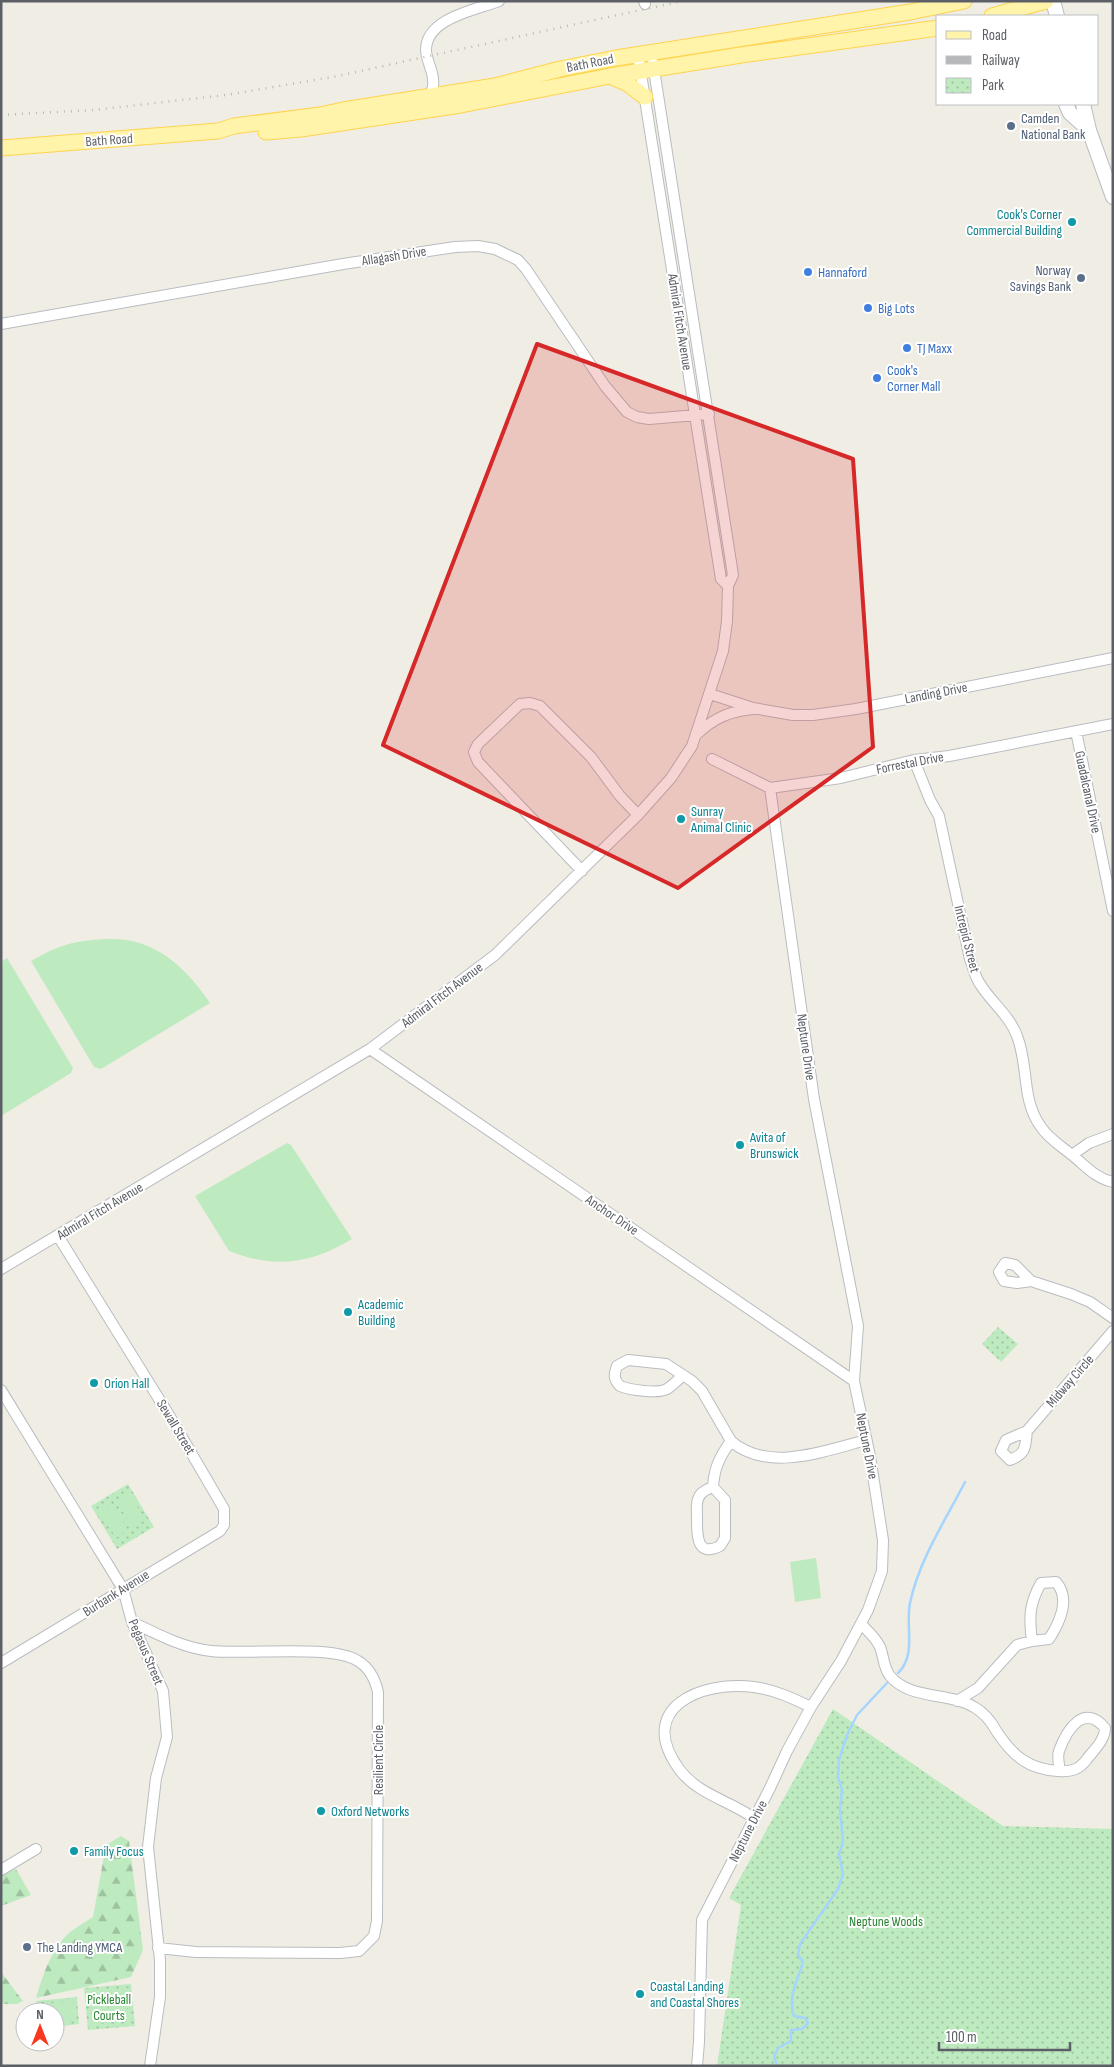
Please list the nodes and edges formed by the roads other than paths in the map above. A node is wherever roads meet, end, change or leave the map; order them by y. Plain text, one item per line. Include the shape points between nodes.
1 (499, 1) edge
2 (964, 1) edge
3 (1046, 1) edge
4 (1053, 1) edge
5 (1028, 8) edge
6 (996, 15) edge
7 (1057, 15) edge
8 (936, 28) edge
9 (645, 54) junction
10 (647, 70) junction
11 (610, 76) junction
12 (430, 96) junction
13 (645, 97) junction
14 (1066, 105) edge
15 (1083, 105) edge
16 (1089, 130) junction
17 (218, 131) junction
18 (1, 148) edge
19 (1113, 197) edge
20 (1, 324) edge
21 (709, 414) junction
22 (695, 415) junction
23 (728, 586) junction
24 (1113, 658) edge
25 (710, 694) junction
26 (758, 709) junction
27 (1113, 724) edge
28 (1076, 731) junction
29 (697, 734) junction
30 (712, 758) dead end
31 (914, 760) junction
32 (770, 788) junction
33 (638, 814) junction
34 (582, 871) junction
35 (1113, 911) edge
36 (370, 1049) junction
37 (1113, 1134) edge
38 (1072, 1155) junction
39 (1113, 1182) edge
40 (58, 1236) junction
41 (1, 1269) edge
42 (1031, 1281) dead end
43 (1113, 1318) edge
44 (1113, 1331) edge
45 (682, 1376) junction
46 (854, 1381) junction
47 (1, 1390) edge
48 (1027, 1431) dead end
49 (866, 1440) junction
50 (731, 1441) junction
51 (713, 1487) junction
52 (224, 1519) joint
53 (122, 1589) junction
54 (132, 1622) junction
55 (861, 1624) junction
56 (1032, 1641) junction
57 (1, 1663) edge
58 (957, 1700) junction
59 (811, 1707) junction
60 (1060, 1771) junction
61 (754, 1818) junction
62 (36, 1850) dead end
63 (1, 1870) edge
64 (158, 1948) junction
65 (150, 2066) edge
66 (697, 2066) edge

1 - 12 street via 457,14 438,27 427,40 426,55 434,81
2 - 9 main road, Bath Road
3 - 5 main road
4 - 7 main road
5 - 6 main road
8 - 10 main road, Bath Road
9 - 10 street, Admiral Fitch Avenue
9 - 12 main road, Bath Road
10 - 11 main road, Bath Road
10 - 13 street, Admiral Fitch Avenue
10 - 21 street, Admiral Fitch Avenue
11 - 13 main road
11 - 17 main road, Bath Road via 462,105 301,129 224,134
12 - 17 main road, Bath Road
13 - 22 street, Admiral Fitch Avenue
14 - 16 main road via 1070,113
15 - 16 main road
16 - 19 main road
17 - 18 main road, Bath Road
20 - 22 street, Allagash Drive via 343,264 455,246 478,246 495,249 518,260 605,386 627,412 649,419
21 - 22 street, Allagash Drive
21 - 23 street, Admiral Fitch Avenue via 733,574
22 - 23 street, Admiral Fitch Avenue via 721,579
23 - 25 street, Admiral Fitch Avenue via 723,651
24 - 26 street, Landing Drive via 833,713 793,714
25 - 26 street, Landing Drive
25 - 29 street, Admiral Fitch Avenue
26 - 29 street, Landing Drive via 720,715
27 - 28 street, Forrestal Drive
28 - 31 street, Forrestal Drive
28 - 35 street, Guadalcanal Drive
29 - 33 street, Admiral Fitch Avenue via 671,778
30 - 32 street
31 - 32 street, Forrestal Drive via 842,778
31 - 38 street, Intrepid Street via 940,816 970,959 978,982 1017,1035 1034,1116 1042,1129
32 - 46 street, Neptune Drive via 814,1098 858,1326
33 - 34 street, Admiral Fitch Avenue
33 - 34 street via 591,757 540,706 520,704 478,744 474,752 478,762
34 - 36 street, Admiral Fitch Avenue via 495,955
36 - 40 street, Admiral Fitch Avenue
36 - 46 street, Anchor Drive
37 - 38 street via 1089,1143
38 - 39 street, Intrepid Street via 1095,1175
40 - 41 street, Admiral Fitch Avenue
40 - 52 street, Sewall Street via 174,1422 224,1509
42 - 43 street via 1090,1302
44 - 48 street, Midway Circle
45 - 45 street via 666,1364 628,1360 617,1366 614,1374 620,1386 636,1390 663,1390
45 - 50 street via 702,1391
46 - 49 street, Neptune Drive
47 - 53 street, Pegasus Street
49 - 50 street via 824,1452 771,1458 752,1454
49 - 55 street, Neptune Drive via 883,1540 882,1571
50 - 51 street via 720,1456
51 - 51 street via 697,1500 697,1539 703,1547 710,1549 720,1546 724,1538 726,1500
52 - 53 street, Burbank Avenue via 220,1531
53 - 54 street, Pegasus Street
53 - 57 street, Burbank Avenue
54 - 64 street, Pegasus Street via 163,1691 167,1737 156,1778 148,1847
54 - 64 street, Resilient Circle via 170,1640 209,1651 344,1655 359,1661 371,1673 378,1692 377,1921 374,1936 359,1951 340,1953 196,1952
55 - 58 street via 880,1647 890,1676 902,1686
55 - 59 street, Neptune Drive
56 - 56 street via 1049,1639 1058,1624 1064,1603 1063,1590 1056,1582 1042,1583 1037,1590 1029,1616
56 - 58 street via 1017,1645 978,1688
58 - 60 street via 973,1706 989,1718 1007,1746 1020,1759 1036,1768
59 - 61 street, Neptune Drive
59 - 61 street via 779,1692 731,1686 704,1690 678,1701 668,1715 664,1729 670,1754 678,1769 711,1795
60 - 60 street via 1071,1772 1081,1767 1106,1735 1106,1728 1098,1719 1088,1716 1078,1720 1058,1752
61 - 66 street, Neptune Drive via 702,1920
62 - 63 street
64 - 65 street, Pegasus Street via 160,1997

